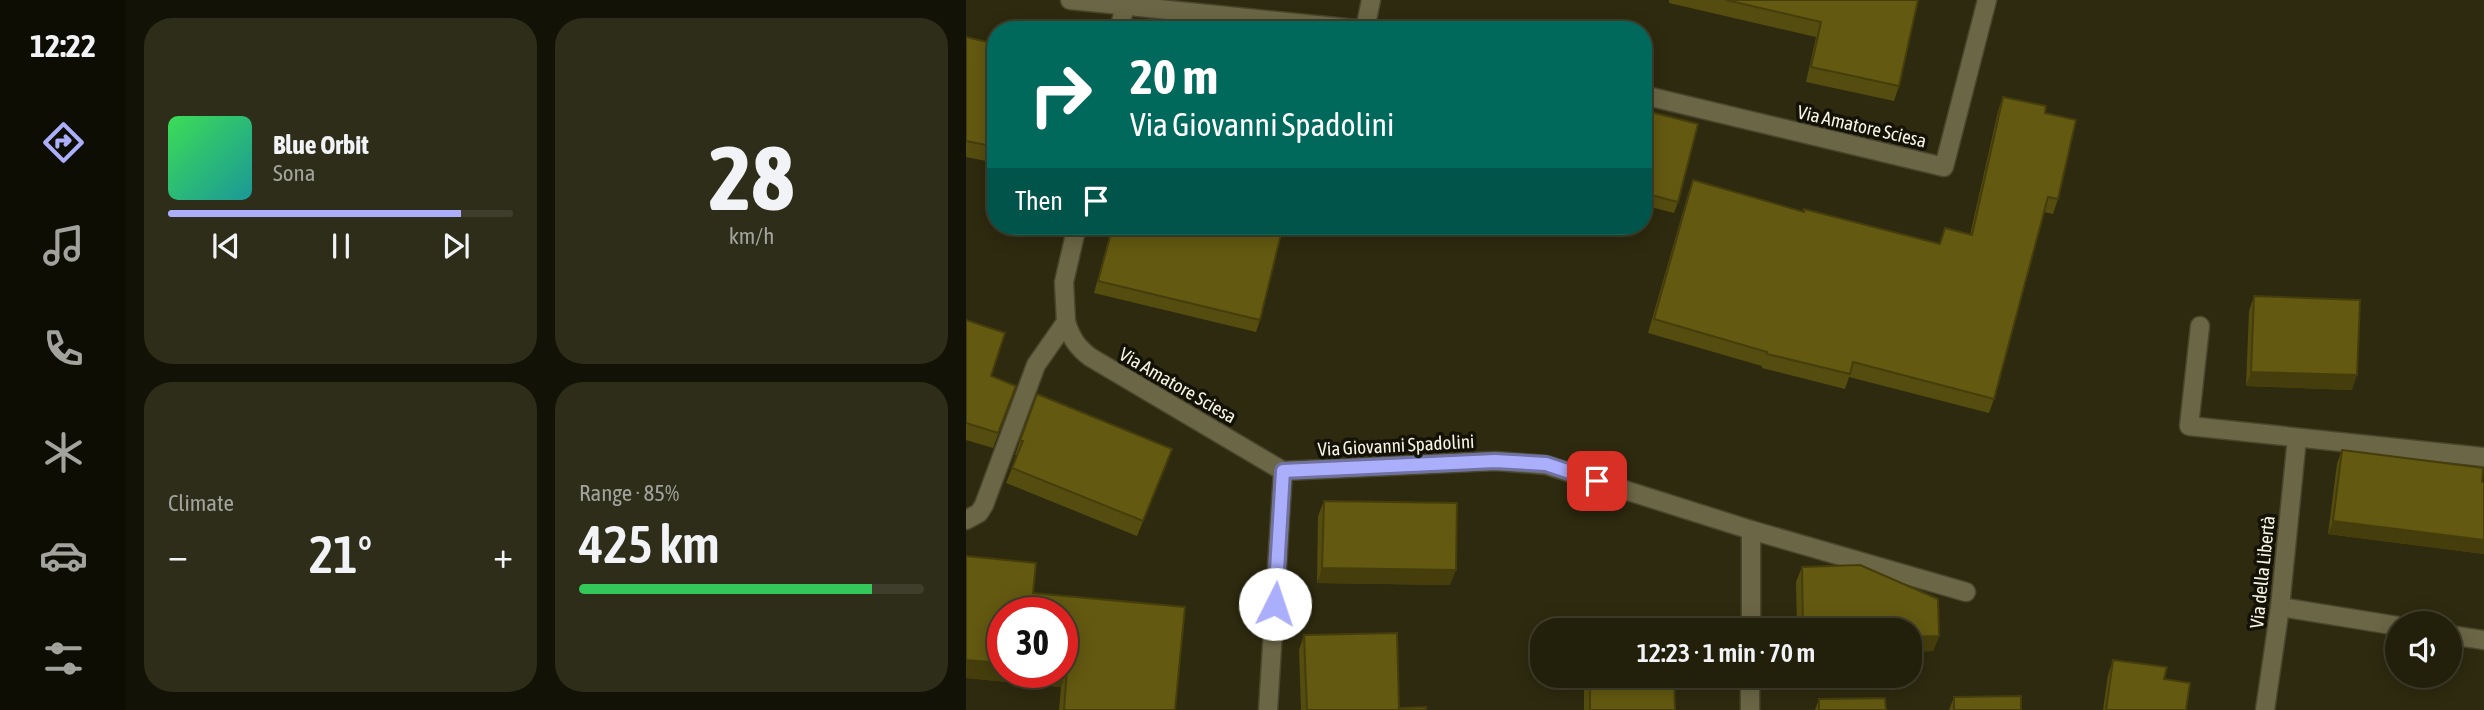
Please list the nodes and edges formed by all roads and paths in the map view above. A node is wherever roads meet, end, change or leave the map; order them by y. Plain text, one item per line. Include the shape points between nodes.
1 (1070, 0) edge
2 (1371, 0) edge
3 (1987, 0) edge
4 (1125, 5) junction
5 (1121, 21) edge
6 (1279, 21) edge
7 (1368, 21) edge
8 (1652, 97) edge
9 (1075, 235) edge
10 (1066, 322) junction
11 (2200, 326) dead end
12 (2297, 438) junction
13 (2484, 457) edge
14 (1283, 471) junction
15 (966, 520) edge
16 (1751, 530) junction
17 (1966, 592) dead end
18 (2280, 607) junction
19 (1751, 618) edge
20 (2385, 624) edge
21 (2462, 637) edge
22 (2484, 640) edge
23 (1750, 688) edge
24 (1268, 710) edge
25 (1750, 710) edge
26 (2265, 710) edge

1 - 4 street
2 - 7 street
3 - 8 street, Via Amatore Sciesa via 1944,167
4 - 5 street
4 - 6 street
9 - 10 street, Via Amatore Sciesa via 1064,282
10 - 14 street, Via Amatore Sciesa via 1070,337 1090,357
10 - 15 street via 1036,365 984,505
11 - 12 street via 2189,426
12 - 13 street
12 - 18 street, Via della Libertà
14 - 16 street, Via Giovanni Spadolini via 1495,461 1546,464
14 - 24 street
16 - 17 street, Via Giovanni Spadolini
16 - 19 street
18 - 20 street
18 - 26 street, Via della Libertà
21 - 22 street
23 - 25 street

